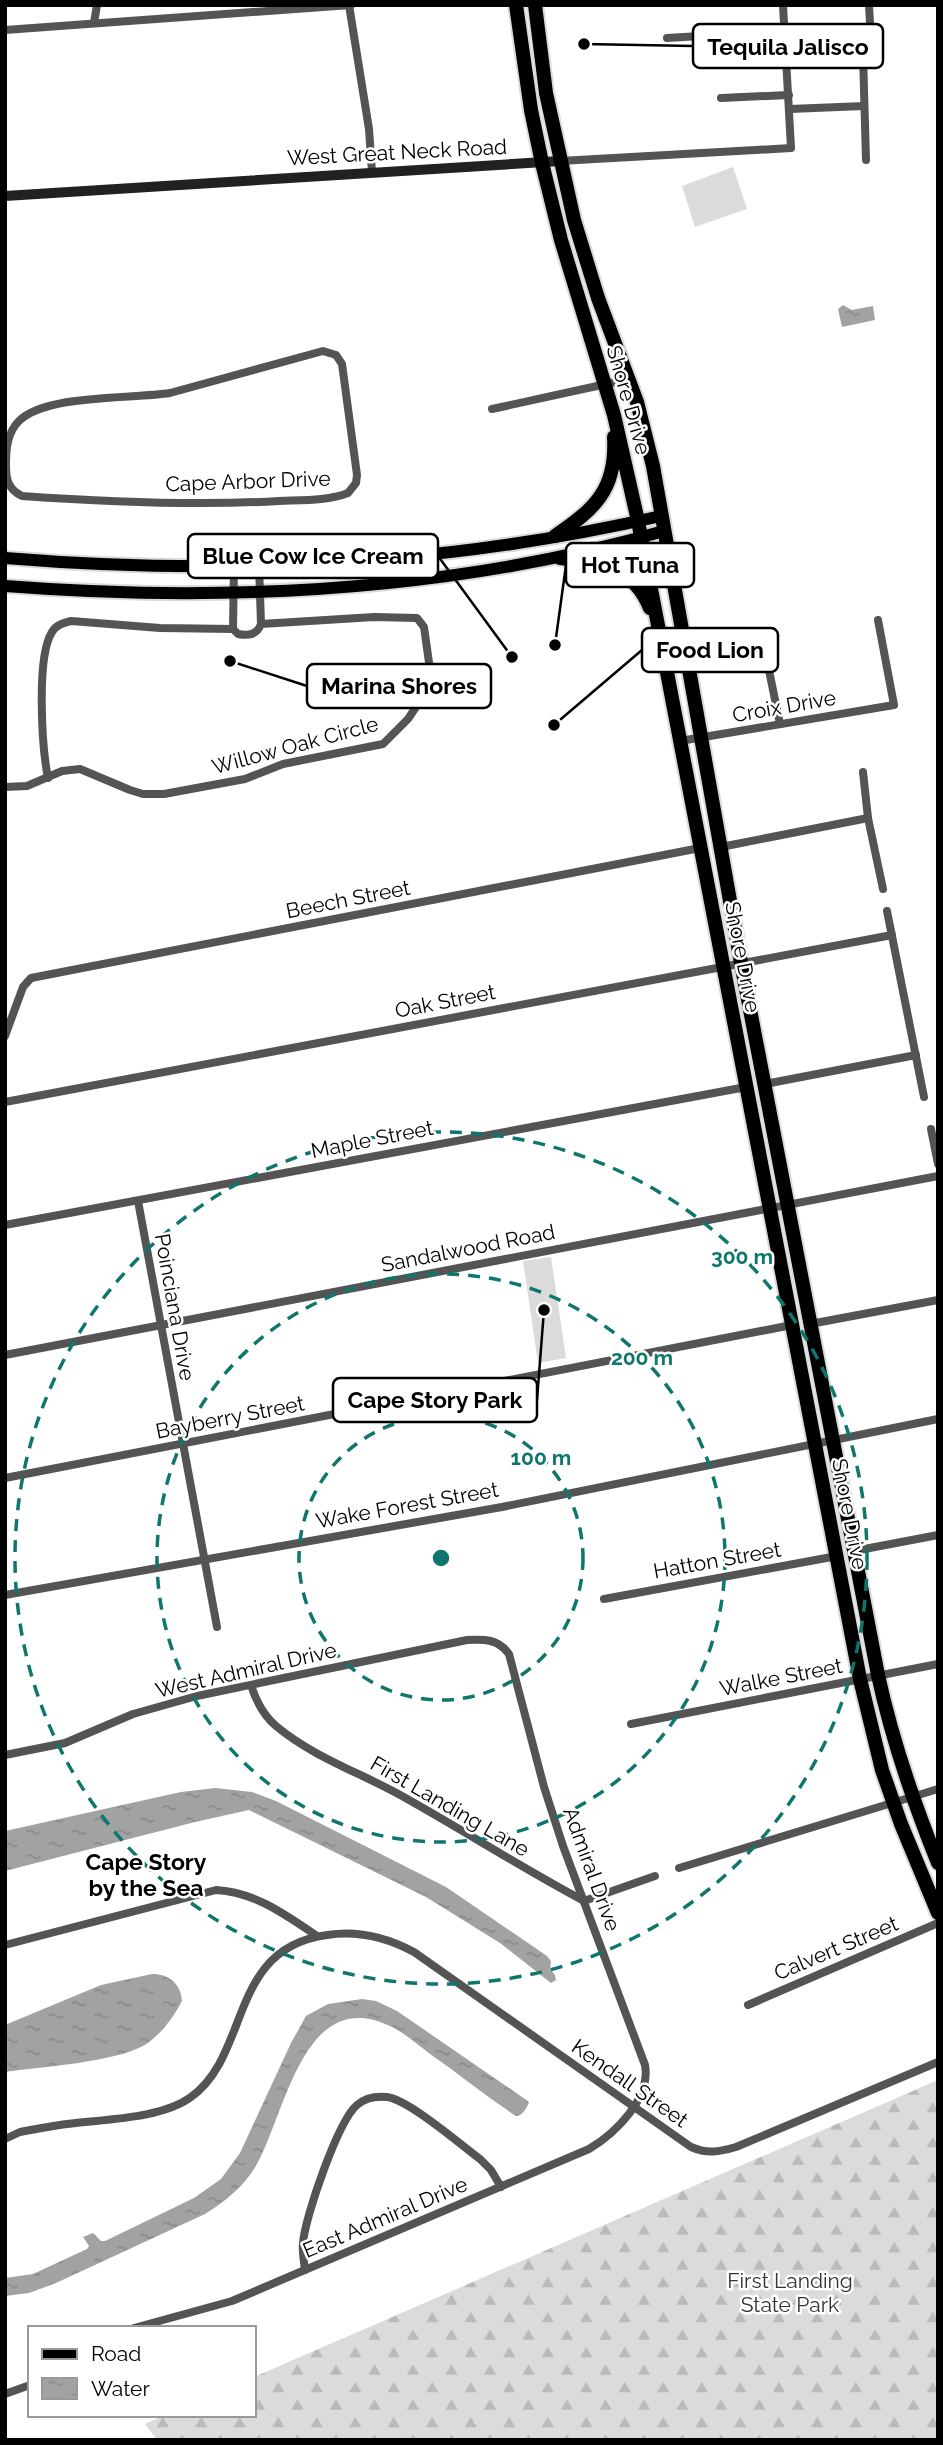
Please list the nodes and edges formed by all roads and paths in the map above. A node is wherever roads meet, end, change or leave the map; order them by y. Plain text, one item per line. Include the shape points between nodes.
1 (97, 5) edge
2 (350, 5) edge
3 (516, 5) edge
4 (535, 5) edge
5 (783, 5) edge
6 (869, 5) edge
7 (94, 23) junction
8 (5, 30) edge
9 (785, 31) junction
10 (667, 38) dead end
11 (871, 41) dead end
12 (863, 54) dead end
13 (789, 95) junction
14 (721, 99) dead end
15 (864, 106) junction
16 (790, 109) junction
17 (866, 160) dead end
18 (560, 161) junction
19 (542, 163) junction
20 (372, 172) junction
21 (5, 196) edge
22 (629, 379) junction
23 (604, 385) junction
24 (492, 409) dead end
25 (614, 415) junction
26 (8, 435) edge
27 (661, 516) junction
28 (638, 521) junction
29 (664, 531) junction
30 (555, 536) junction
31 (642, 538) junction
32 (5, 558) edge
33 (560, 558) junction
34 (259, 565) junction
35 (234, 566) junction
36 (5, 586) edge
37 (260, 593) junction
38 (232, 594) junction
39 (878, 620) dead end
40 (261, 624) junction
41 (659, 628) junction
42 (233, 629) junction
43 (764, 646) dead end
44 (780, 724) junction
45 (702, 738) junction
46 (680, 741) junction
47 (863, 772) dead end
48 (48, 778) junction
49 (5, 787) edge
50 (868, 818) junction
51 (721, 847) junction
52 (700, 848) junction
53 (883, 889) dead end
54 (887, 911) dead end
55 (892, 935) junction
56 (741, 963) junction
57 (723, 967) junction
58 (5, 1036) edge
59 (916, 1055) junction
60 (765, 1084) junction
61 (746, 1087) junction
62 (924, 1097) dead end
63 (5, 1102) edge
64 (931, 1129) dead end
65 (938, 1164) edge
66 (938, 1176) edge
67 (138, 1201) junction
68 (788, 1205) junction
69 (769, 1208) junction
70 (5, 1225) edge
71 (938, 1300) edge
72 (810, 1324) junction
73 (161, 1325) junction
74 (792, 1325) junction
75 (5, 1354) edge
76 (938, 1419) edge
77 (833, 1439) junction
78 (815, 1443) junction
79 (183, 1444) junction
80 (5, 1478) edge
81 (938, 1535) edge
82 (854, 1551) junction
83 (837, 1556) junction
84 (204, 1559) junction
85 (5, 1595) edge
86 (604, 1599) dead end
87 (216, 1627) dead end
88 (498, 1643) joint
89 (938, 1664) edge
90 (878, 1675) junction
91 (860, 1679) junction
92 (251, 1685) junction
93 (631, 1724) dead end
94 (5, 1755) edge
95 (938, 1789) edge
96 (911, 1797) junction
97 (893, 1803) junction
98 (938, 1863) edge
99 (679, 1868) dead end
100 (655, 1876) dead end
101 (584, 1901) junction
102 (938, 1913) edge
103 (938, 1923) edge
104 (317, 1936) junction
105 (5, 1945) edge
106 (748, 2005) dead end
107 (938, 2062) edge
108 (633, 2106) junction
109 (5, 2139) edge
110 (501, 2187) junction
111 (305, 2270) junction
112 (141, 2326) edge
113 (28, 2386) edge
114 (5, 2395) edge

1 - 7 street
2 - 7 street
2 - 20 street
3 - 19 highway, Shore Drive
4 - 18 highway, Shore Drive
5 - 9 street
6 - 11 street
7 - 8 street
9 - 10 street
9 - 13 street
12 - 15 street
13 - 14 street
13 - 16 street
15 - 16 street
15 - 17 street
16 - 18 street, West Great Neck Road via 792,148
18 - 19 street, West Great Neck Road
18 - 22 highway, Shore Drive via 583,255
19 - 20 street, West Great Neck Road
19 - 23 highway, Shore Drive
20 - 21 street, West Great Neck Road
22 - 23 street
22 - 27 highway, Shore Drive via 653,466
23 - 24 street
23 - 25 highway, Shore Drive
25 - 28 highway, Shore Drive
25 - 30 highway via 615,447 607,486 591,510
26 - 26 street, Cape Arbor Drive via 6,476 22,496 195,503 291,500 342,496 353,488 357,475 342,364 336,355 323,351 170,393 37,409
27 - 28 main road
27 - 29 highway, Shore Drive
28 - 30 main road
28 - 31 highway, Shore Drive
29 - 31 main road
29 - 45 highway, Shore Drive
30 - 34 main road via 395,558
31 - 33 main road
31 - 41 highway, Shore Drive
32 - 35 main road via 127,566
33 - 37 main road via 410,581
33 - 41 highway via 603,563 627,576 646,598
34 - 35 main road
34 - 37 street
35 - 38 street
36 - 38 main road via 89,593
37 - 38 main road
37 - 40 street
38 - 42 street
39 - 44 street, Croix Drive via 894,705
40 - 42 street, Willow Oak Circle via 251,635
40 - 48 street, Willow Oak Circle via 417,618 425,627 431,677 428,689 408,719 383,744 284,764 245,779 156,795 130,790 80,769
41 - 46 highway, Shore Drive
42 - 48 street, Willow Oak Circle via 71,621 58,626 50,636 42,693
43 - 44 street
44 - 45 street, Croix Drive
45 - 46 street, Croix Drive
45 - 51 highway, Shore Drive
46 - 52 highway, Shore Drive
47 - 50 street
48 - 49 street, Willow Oak Circle via 27,786
50 - 51 street
50 - 53 street
51 - 56 highway, Shore Drive
52 - 57 highway, Shore Drive
52 - 58 street, Beech Street via 32,978 26,982
54 - 55 street
55 - 56 street, Oak Street
55 - 59 street
56 - 57 street, Oak Street
56 - 60 highway, Shore Drive
57 - 61 highway, Shore Drive
57 - 63 street, Oak Street
59 - 60 street
59 - 62 street
60 - 68 highway, Shore Drive
61 - 67 street, Maple Street
61 - 69 highway, Shore Drive
64 - 65 street
66 - 68 street, Sandalwood Road
67 - 70 street, Maple Street
67 - 73 street, Poinciana Drive
68 - 69 street, Sandalwood Road
68 - 72 highway, Shore Drive
69 - 73 street, Sandalwood Road
69 - 74 highway, Shore Drive
71 - 72 street
72 - 77 highway, Shore Drive
73 - 75 street, Sandalwood Road
73 - 79 street, Poinciana Drive
74 - 78 highway, Shore Drive
74 - 79 street, Bayberry Street
76 - 77 street, Wake Forest Street
77 - 78 street, Wake Forest Street
77 - 82 highway, Shore Drive
78 - 83 highway, Shore Drive
78 - 84 street, Wake Forest Street via 502,1507
79 - 80 street, Bayberry Street
79 - 84 street, Poinciana Drive
81 - 82 street
82 - 90 highway, Shore Drive
83 - 86 street, Hatton Street
83 - 91 highway, Shore Drive
84 - 85 street, Wake Forest Street
84 - 87 street, Poinciana Drive
88 - 92 street, West Admiral Drive via 467,1640
88 - 101 street, Admiral Drive via 509,1654 544,1787
89 - 90 street, Walke Street
90 - 91 street, Walke Street
90 - 96 highway, Shore Drive
91 - 93 street, Walke Street
91 - 97 highway, Shore Drive
92 - 94 street, West Admiral Drive via 133,1714 65,1743
92 - 101 street, First Landing Lane via 267,1717 299,1743 402,1796
95 - 96 street
96 - 97 street
96 - 98 highway, Shore Drive
97 - 99 street
97 - 102 highway, Shore Drive
100 - 101 street
101 - 108 street, Admiral Drive via 645,2065 645,2083
103 - 106 street, Calvert Street
104 - 105 street via 248,1895 216,1890
104 - 108 street, Kendall Street via 368,1936 414,1952
104 - 109 street via 292,1945 268,1965 213,2074 188,2100 164,2110 20,2132
107 - 108 street, Kendall Street via 720,2152 691,2147
108 - 110 street, East Admiral Drive via 601,2142
110 - 111 street, East Admiral Drive
110 - 111 street via 480,2159 402,2102 384,2096 366,2100 357,2104 344,2125 316,2193 303,2243
111 - 112 street, East Admiral Drive via 232,2301
113 - 114 street

